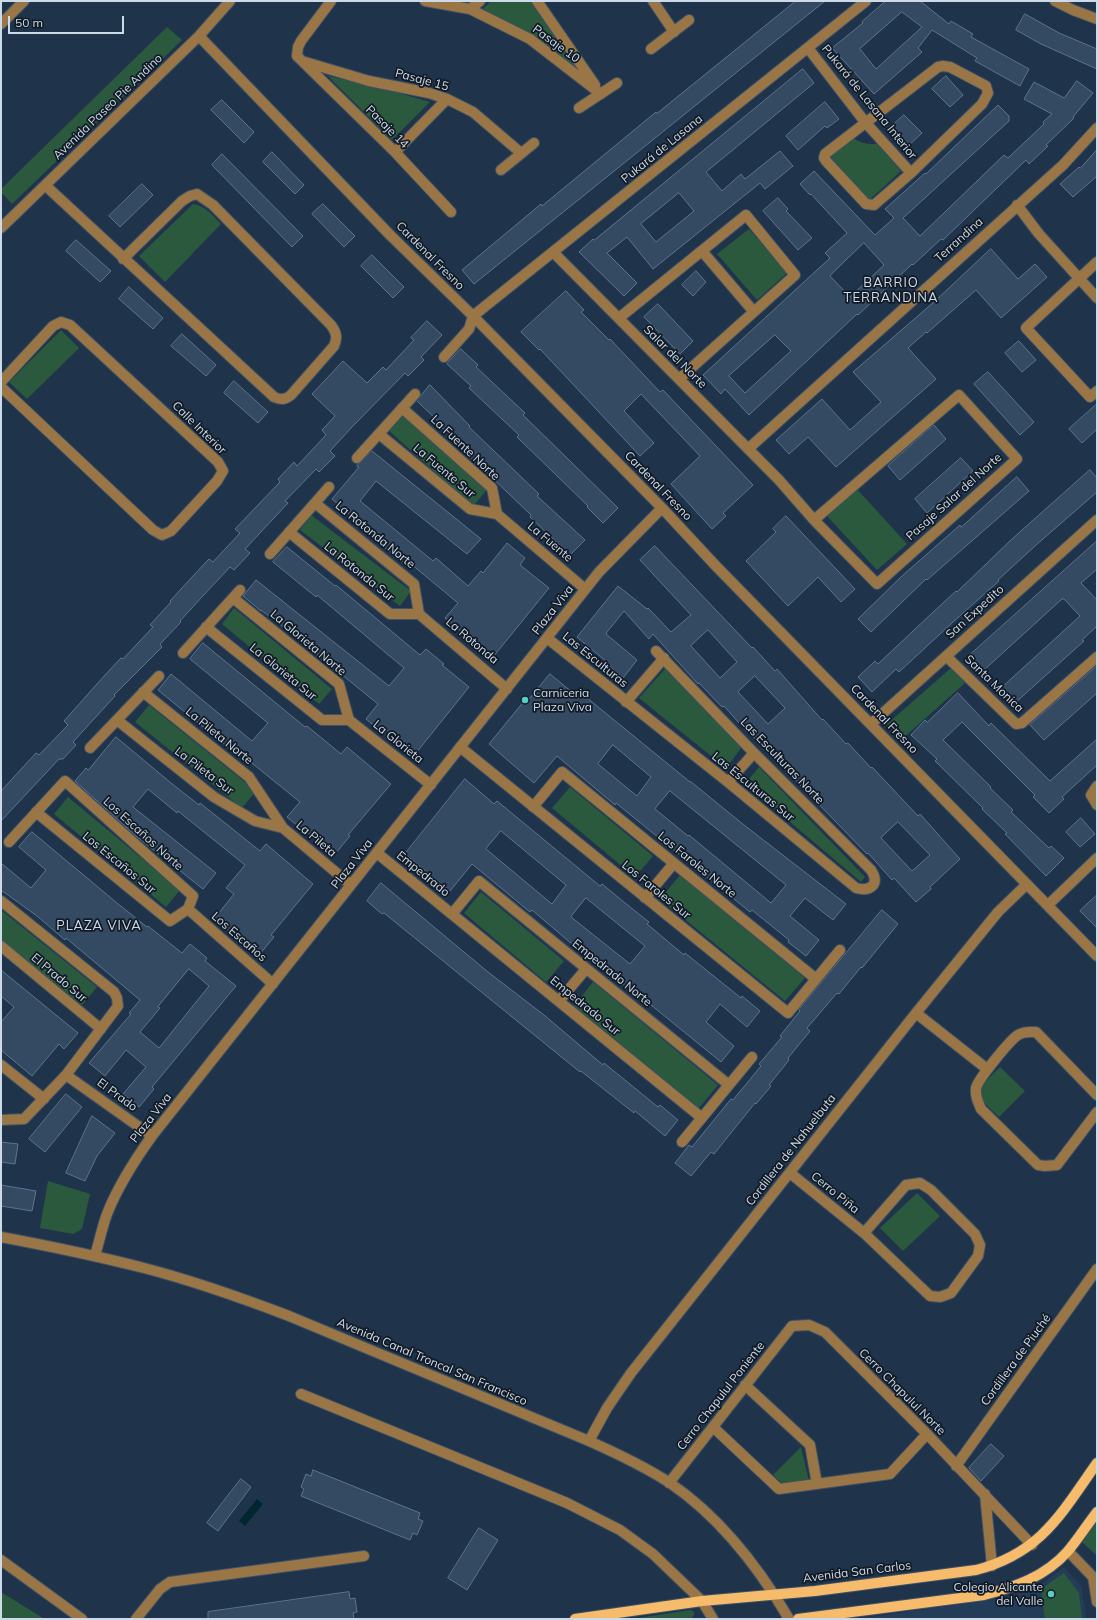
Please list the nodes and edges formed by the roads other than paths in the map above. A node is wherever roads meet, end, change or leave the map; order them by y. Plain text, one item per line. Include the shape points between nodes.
1 (24, 1) edge
2 (230, 1) edge
3 (331, 1) edge
4 (425, 1) edge
5 (480, 1) edge
6 (537, 1) edge
7 (653, 1) edge
8 (866, 1) edge
9 (1056, 1) edge
10 (470, 9) junction
11 (1097, 19) edge
12 (689, 20) dead end
13 (1, 24) edge
14 (674, 32) junction
15 (199, 36) junction
16 (808, 48) junction
17 (651, 49) dead end
18 (303, 62) junction
19 (616, 83) dead end
20 (601, 94) junction
21 (447, 99) junction
22 (579, 108) dead end
23 (865, 122) junction
24 (1097, 128) edge
25 (534, 143) dead end
26 (395, 152) junction
27 (521, 153) junction
28 (501, 170) dead end
29 (911, 173) junction
30 (46, 186) junction
31 (1017, 205) junction
32 (451, 212) dead end
33 (1, 228) edge
34 (702, 251) junction
35 (554, 252) junction
36 (123, 259) junction
37 (1097, 262) edge
38 (1079, 279) junction
39 (1097, 298) edge
40 (754, 312) junction
41 (473, 316) junction
42 (619, 318) junction
43 (444, 357) dead end
44 (679, 379) junction
45 (1, 382) edge
46 (1, 387) edge
47 (415, 394) dead end
48 (1093, 394) edge
49 (402, 408) junction
50 (380, 434) junction
51 (748, 449) junction
52 (357, 458) dead end
53 (779, 480) joint
54 (329, 487) dead end
55 (315, 503) junction
56 (662, 508) junction
57 (497, 514) junction
58 (814, 520) junction
59 (1097, 520) edge
60 (289, 532) junction
61 (270, 554) dead end
62 (585, 589) junction
63 (240, 590) dead end
64 (233, 598) junction
65 (420, 614) junction
66 (206, 627) junction
67 (547, 638) junction
68 (183, 653) dead end
69 (946, 656) junction
70 (1097, 657) edge
71 (159, 676) dead end
72 (507, 689) junction
73 (143, 692) junction
74 (626, 702) junction
75 (117, 720) junction
76 (349, 720) junction
77 (871, 724) junction
78 (90, 748) dead end
79 (460, 748) junction
80 (754, 753) junction
81 (728, 782) junction
82 (431, 784) junction
83 (1097, 786) edge
84 (1097, 805) edge
85 (533, 807) junction
86 (36, 812) junction
87 (283, 828) junction
88 (9, 842) dead end
89 (377, 853) junction
90 (1097, 858) edge
91 (674, 863) junction
92 (1027, 884) junction
93 (351, 885) junction
94 (864, 890) joint
95 (645, 898) junction
96 (1, 901) edge
97 (1048, 905) junction
98 (188, 909) junction
99 (452, 914) junction
100 (1, 946) edge
101 (840, 950) dead end
102 (1097, 956) edge
103 (586, 968) junction
104 (816, 979) junction
105 (273, 984) junction
106 (559, 1001) junction
107 (916, 1013) junction
108 (101, 1029) junction
109 (752, 1058) dead end
110 (1, 1065) edge
111 (987, 1068) junction
112 (66, 1075) junction
113 (729, 1085) junction
114 (1097, 1095) edge
115 (44, 1099) junction
116 (1097, 1112) edge
117 (702, 1118) junction
118 (1, 1120) edge
119 (152, 1136) junction
120 (682, 1142) dead end
121 (790, 1173) junction
122 (864, 1233) junction
123 (1, 1237) edge
124 (95, 1256) junction
125 (1097, 1269) edge
126 (792, 1326) joint
127 (745, 1385) junction
128 (301, 1394) dead end
129 (713, 1427) junction
130 (927, 1434) junction
131 (589, 1441) junction
132 (1097, 1463) edge
133 (956, 1466) junction
134 (669, 1483) junction
135 (817, 1484) junction
136 (985, 1494) junction
137 (1097, 1512) edge
138 (1032, 1544) junction
139 (1068, 1551) junction
140 (364, 1556) dead end
141 (1, 1560) edge
142 (992, 1566) junction
143 (1095, 1577) edge
144 (775, 1594) junction
145 (702, 1601) junction
146 (1097, 1602) edge
147 (82, 1619) edge
148 (136, 1619) edge
149 (575, 1619) edge
150 (713, 1619) edge
151 (789, 1619) edge
152 (798, 1619) edge

1 - 13 street
2 - 15 street, Avenida Paseo Pie Andino
3 - 18 street via 301,41 297,56
4 - 10 street, Pasaje 10
5 - 10 street
6 - 20 street
7 - 14 street
8 - 16 street, Pukará de Lasana
9 - 11 street
10 - 20 street, Pasaje 10 via 530,39
12 - 14 street
14 - 17 street
15 - 30 street, Avenida Paseo Pie Andino
15 - 41 street, Cardenal Fresno via 390,236
16 - 23 street, Pukará de Lasana Interior
16 - 35 street, Pukará de Lasana
18 - 21 street, Pasaje 15
18 - 26 street, Pasaje 14
19 - 20 street
20 - 22 street
21 - 26 street
21 - 27 street, Pasaje 15 via 473,112
23 - 29 street, Pukará de Lasana Interior
23 - 29 street via 825,154 824,158 866,204 874,205
23 - 29 street via 938,67 950,67 986,86 988,93 982,104
24 - 31 street, Terrandina via 1063,165
25 - 27 street
26 - 32 street, Pasaje 14
27 - 28 street
30 - 33 street, Avenida Paseo Pie Andino
30 - 36 street
31 - 38 street
31 - 51 street, Terrandina
34 - 40 street
34 - 40 street via 746,215 795,275
34 - 42 street
35 - 41 street, Pukará de Lasana
35 - 42 street, Salar del Norte
36 - 36 street via 182,201 197,194 213,205 331,325 336,341 291,395 280,400 269,393
37 - 38 street
38 - 39 street
38 - 48 street via 1026,328
40 - 44 street
41 - 43 street via 469,329
41 - 56 street, Cardenal Fresno
42 - 44 street, Salar del Norte
44 - 51 street, Salar del Norte
45 - 46 street, Calle Interior via 53,326 61,322 70,326 218,462 223,471 172,531 162,535 153,530
47 - 49 street
49 - 50 street
49 - 57 street, La Fuente Norte via 492,488
50 - 52 street
50 - 57 street, La Fuente Sur via 470,509
51 - 53 street, Salar del Norte
53 - 58 street, Pasaje Salar del Norte
54 - 55 street
55 - 60 street
55 - 65 street, La Rotonda Norte via 414,584
56 - 62 street, Plaza Viva via 619,550
56 - 77 street, Cardenal Fresno
57 - 62 street, La Fuente
58 - 58 street, Pasaje Salar del Norte via 959,395 1017,459 877,584
59 - 69 street, San Expedito
60 - 61 street
60 - 65 street, La Rotonda Sur via 390,614
62 - 67 street, Plaza Viva
63 - 64 street
64 - 66 street
64 - 76 street, La Glorieta Norte via 340,684
65 - 72 street, La Rotonda
66 - 68 street
66 - 76 street, La Glorieta Sur via 322,720
67 - 72 street, Plaza Viva
67 - 74 street, Las Esculturas
69 - 70 street, Santa Monica via 1016,724 1022,723
69 - 77 street, San Expedito
71 - 73 street
72 - 79 street, Plaza Viva
73 - 75 street
73 - 87 street, La Pileta Norte via 249,776
74 - 80 street, Las Esculturas Norte via 660,654
74 - 81 street, Las Esculturas Sur
75 - 78 street
75 - 87 street, La Pileta Sur via 214,797 255,821
76 - 82 street, La Glorieta
77 - 92 street, Cardenal Fresno
79 - 82 street, Plaza Viva
79 - 85 street, Los Faroles Sur
80 - 81 street
80 - 94 street, Las Esculturas Norte via 871,870 875,883
81 - 94 street, Las Esculturas Sur via 856,888
82 - 89 street, Plaza Viva
83 - 84 street via 1092,795
85 - 91 street, Los Faroles Norte via 562,772
85 - 95 street, Los Faroles Sur
86 - 88 street
86 - 98 street, Los Escaños Sur via 170,921
86 - 98 street, Los Escaños Norte via 65,781 193,896
87 - 93 street, La Pileta
89 - 93 street, Plaza Viva
89 - 99 street, Empedrado
90 - 97 street
91 - 95 street
91 - 104 street, Los Faroles Norte
92 - 97 street, Cardenal Fresno
92 - 107 street, Cordillera de Nahuelbuta via 998,912
93 - 105 street, Plaza Viva
95 - 104 street, Los Faroles Sur via 788,1013
96 - 108 street via 114,992 118,1006
97 - 102 street, Cardenal Fresno
98 - 105 street, Los Escaños
99 - 103 street, Empedrado Norte via 479,881
99 - 106 street, Empedrado Sur
100 - 108 street, El Prado Sur
101 - 104 street
103 - 106 street
103 - 113 street, Empedrado Norte
105 - 119 street, Plaza Viva
106 - 117 street, Empedrado Sur
107 - 111 street
107 - 121 street, Cordillera de Nahuelbuta
108 - 112 street
109 - 113 street
110 - 115 street
111 - 114 street via 1017,1035 1036,1032
111 - 116 street via 976,1087 981,1109 1038,1165 1057,1165
112 - 115 street
112 - 119 street, El Prado
113 - 117 street
115 - 118 street via 24,1119
117 - 120 street
119 - 124 street, Plaza Viva via 115,1197
121 - 122 street, Cerro Piña
121 - 131 street, Cordillera de Nahuelbuta via 618,1390
122 - 122 street, Cerro Piña via 930,1296 940,1297 951,1293 978,1256 980,1245 975,1234 931,1190 920,1183 906,1186
123 - 124 street, Avenida Canal Troncal San Francisco
124 - 131 street, Avenida Canal Troncal San Francisco via 166,1274 242,1298
125 - 133 street, Cordillera de Piuché
126 - 127 street, Cerro Chapulul Poniente
126 - 130 street, Cerro Chapulul Norte via 809,1324 825,1332
127 - 129 street, Cerro Chapulul Poniente
127 - 135 street via 810,1445
128 - 145 street via 594,1516 620,1530 653,1554
129 - 134 street, Cerro Chapulul Poniente
129 - 135 street via 779,1489
130 - 133 street, Cerro Chapulul Norte
130 - 135 street via 890,1474
131 - 134 street, Avenida Canal Troncal San Francisco via 632,1461
132 - 138 main road, Avenida San Carlos via 1058,1519
133 - 136 street, Cerro Chapulul Norte
134 - 144 street, Avenida Canal Troncal San Francisco via 705,1510 721,1526
136 - 138 street, Cerro Chapulul Norte
136 - 142 street
137 - 139 main road
138 - 142 main road, Avenida San Carlos
139 - 143 street
139 - 152 main road via 1036,1577 984,1595
140 - 148 street via 170,1582 160,1589
141 - 147 street
142 - 144 main road, Avenida San Carlos via 815,1591
143 - 146 street
144 - 145 main road, Avenida San Carlos
144 - 151 street, Avenida Canal Troncal San Francisco
145 - 149 main road, Avenida San Carlos
145 - 150 street

